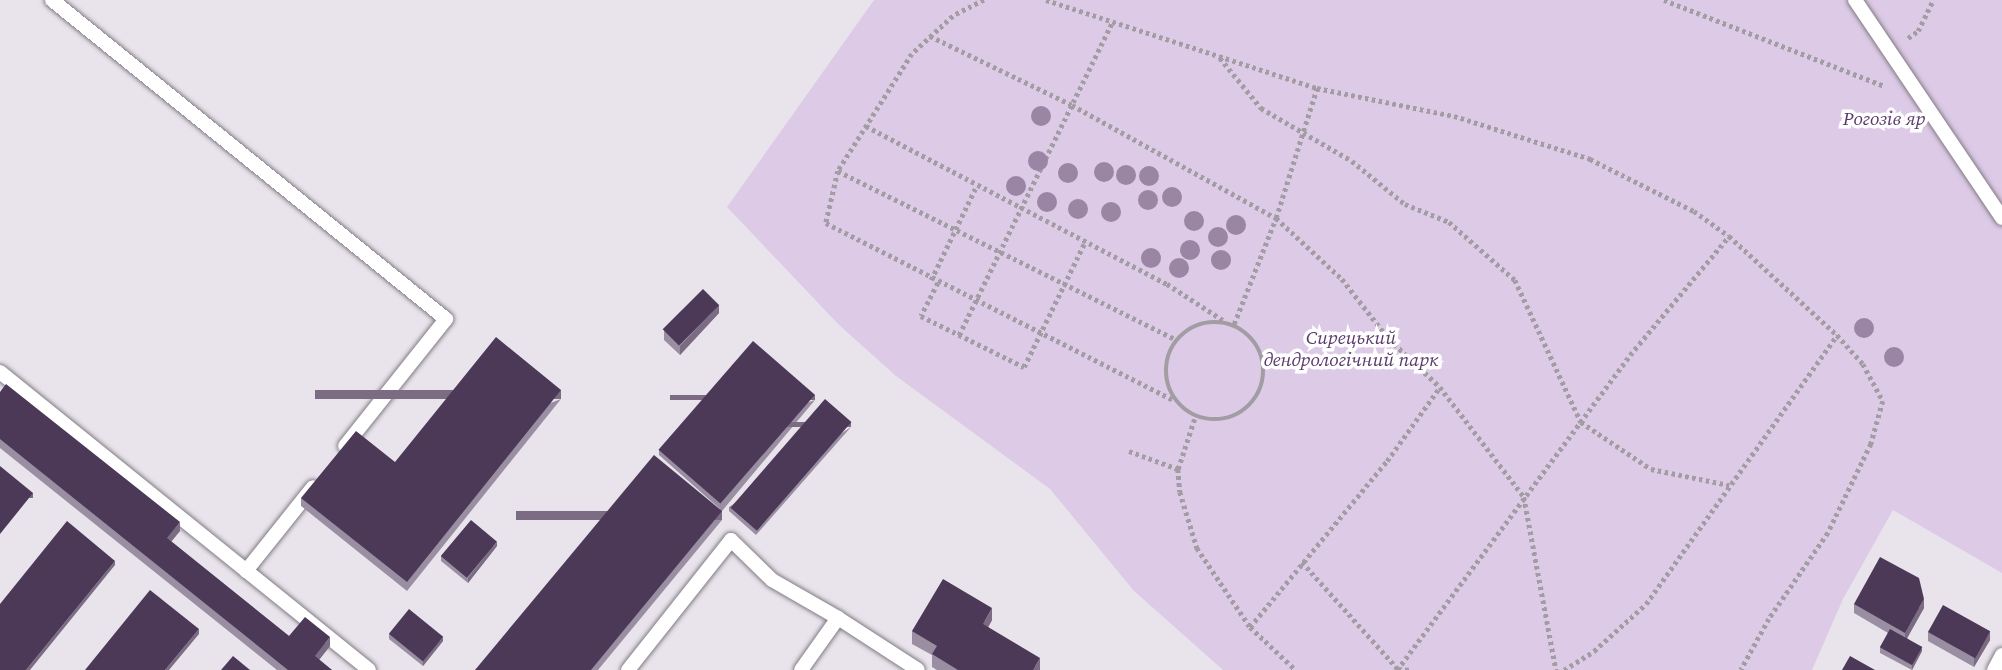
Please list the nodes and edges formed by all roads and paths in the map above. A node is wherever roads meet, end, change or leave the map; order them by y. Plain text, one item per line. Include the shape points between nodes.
1 (52, 0) edge
2 (984, 0) edge
3 (1046, 0) edge
4 (1664, 0) edge
5 (1856, 0) edge
6 (1933, 0) edge
7 (1112, 23) junction
8 (930, 36) junction
9 (1219, 57) junction
10 (1894, 57) junction
11 (1317, 88) junction
12 (1923, 100) junction
13 (1072, 105) junction
14 (866, 126) junction
15 (1306, 132) junction
16 (838, 171) junction
17 (976, 187) junction
18 (1020, 209) junction
19 (1276, 218) junction
20 (2002, 218) edge
21 (955, 230) junction
22 (1728, 236) junction
23 (1085, 242) junction
24 (999, 252) junction
25 (931, 279) junction
26 (938, 283) junction
27 (1064, 284) junction
28 (975, 301) junction
29 (1226, 322) junction
30 (1234, 324) junction
31 (1041, 333) junction
32 (959, 335) junction
33 (1837, 335) junction
34 (1175, 339) junction
35 (0, 372) edge
36 (1440, 387) junction
37 (1174, 400) junction
38 (1195, 417) junction
39 (1581, 422) junction
40 (1129, 451) dead end
41 (1178, 469) junction
42 (1729, 485) junction
43 (1524, 498) junction
44 (1302, 562) junction
45 (246, 570) junction
46 (838, 618) junction
47 (1250, 627) junction
48 (2002, 655) edge
49 (1397, 669) edge
50 (369, 670) edge
51 (628, 670) edge
52 (801, 670) edge
53 (918, 670) edge
54 (1296, 670) edge
55 (1411, 670) edge
56 (1556, 670) edge
57 (1564, 670) edge
58 (1741, 670) edge
59 (1994, 670) edge

1 - 45 lane via 446,319
2 - 8 path via 953,16
3 - 7 path
4 - 12 path
5 - 10 lane
6 - 10 path via 1918,30
7 - 9 path
7 - 13 path
8 - 13 path
8 - 14 path via 912,54
9 - 11 path
9 - 15 path via 1261,107
10 - 12 lane
11 - 15 path
11 - 22 path via 1454,116 1590,159 1656,189
12 - 20 lane
13 - 18 path
13 - 19 path
14 - 16 path
14 - 17 path
15 - 19 path
15 - 39 path via 1352,161 1405,204 1449,222 1515,280
16 - 21 path
16 - 25 path via 826,223
17 - 18 path
17 - 21 path
18 - 23 path
18 - 24 path
19 - 30 path
19 - 36 path via 1342,279 1389,339
21 - 24 path
21 - 25 path
22 - 33 path
22 - 39 path
23 - 27 path
23 - 29 path via 1167,284
24 - 27 path
24 - 28 path
25 - 26 path
26 - 28 path
26 - 32 path via 921,316
27 - 31 path
27 - 34 path
28 - 31 path
28 - 32 path
29 - 30 path
29 - 34 path via 1196,325
30 - 38 path via 1256,343 1265,371 1259,395 1243,413 1220,421
31 - 32 path via 1024,367
31 - 37 path
33 - 42 path
33 - 58 path via 1863,364 1883,401 1871,444 1828,533 1769,619
34 - 37 path via 1165,372
35 - 45 lane
36 - 43 path
36 - 44 path via 1387,461
37 - 38 path
38 - 41 path
39 - 42 path via 1651,469
39 - 43 path
40 - 41 path
41 - 47 path via 1197,548
42 - 57 path via 1646,604 1594,651
43 - 49 path
43 - 56 path
44 - 47 path
44 - 49 path
45 - 50 lane
46 - 51 lane via 772,580 731,540
46 - 52 lane
46 - 53 lane
47 - 54 path
48 - 59 lane
49 - 55 path

